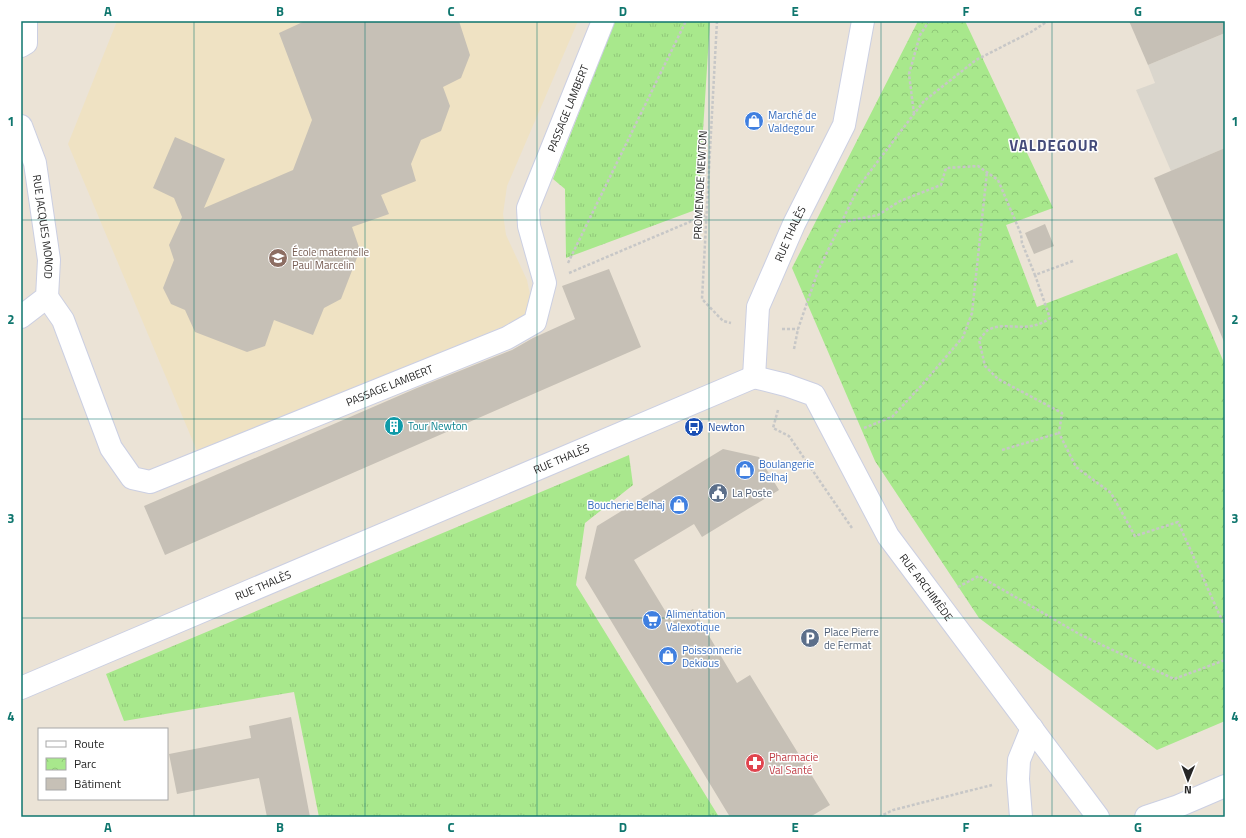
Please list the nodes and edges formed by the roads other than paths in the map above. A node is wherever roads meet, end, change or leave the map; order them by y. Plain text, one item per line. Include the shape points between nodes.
1 (26, 21) edge
2 (603, 21) edge
3 (863, 21) edge
4 (21, 46) edge
5 (21, 129) edge
6 (47, 297) junction
7 (21, 317) edge
8 (754, 377) junction
9 (21, 688) edge
10 (1032, 728) junction
11 (1225, 786) edge
12 (1021, 817) edge
13 (1098, 817) edge
14 (1146, 817) edge

1 - 4 street via 26,43
2 - 6 street, PASSAGE LAMBERT via 528,208 529,226 553,280 535,322 507,338 150,482 132,478 111,448 63,320
3 - 8 street, RUE THALÈS via 844,124 794,224 758,307
5 - 6 street, RUE JACQUES MONOD via 35,163 49,260
6 - 7 street
8 - 9 street, RUE THALÈS
8 - 10 street, RUE ARCHIMÈDE via 814,395 888,536
10 - 12 street via 1019,760
10 - 13 street, RUE ARCHIMÈDE
11 - 14 street

